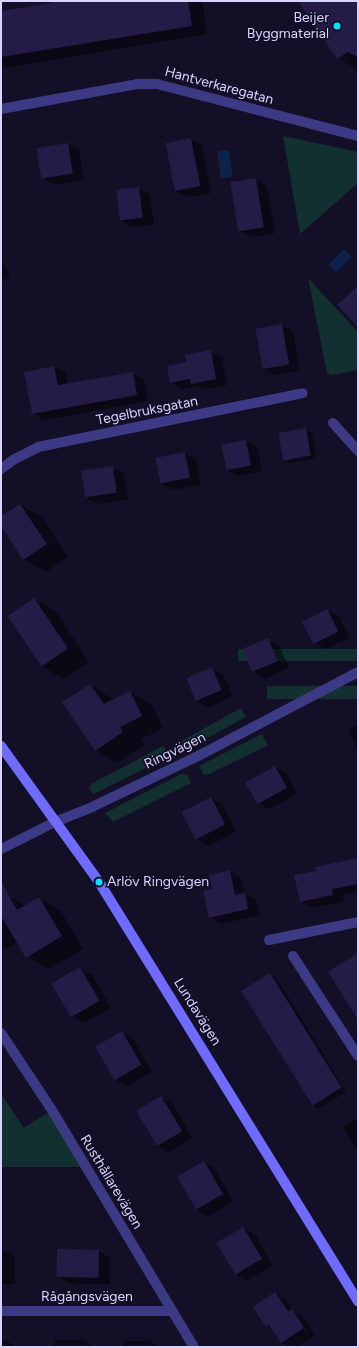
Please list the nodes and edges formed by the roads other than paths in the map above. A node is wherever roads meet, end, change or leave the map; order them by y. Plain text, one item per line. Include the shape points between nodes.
1 (1, 109) edge
2 (358, 136) edge
3 (303, 393) dead end
4 (333, 423) dead end
5 (358, 451) edge
6 (1, 469) edge
7 (358, 672) edge
8 (1, 746) edge
9 (55, 822) junction
10 (1, 849) edge
11 (358, 922) edge
12 (270, 940) dead end
13 (293, 956) dead end
14 (1, 1033) edge
15 (358, 1056) edge
16 (358, 1301) edge
17 (1, 1311) edge
18 (172, 1311) junction
19 (194, 1347) edge

1 - 2 street, Hantverkaregatan via 137,84 157,84
3 - 6 street, Tegelbruksgatan via 38,447
4 - 5 street
7 - 9 street, Ringvägen via 200,755
8 - 9 main road, Lundavägen
9 - 10 street, Ringvägen
9 - 16 main road, Lundavägen via 100,882
11 - 12 street
13 - 15 street
14 - 18 street, Rusthållarevägen via 52,1110
17 - 18 street, Rågångsvägen
18 - 19 street, Rusthållarevägen

